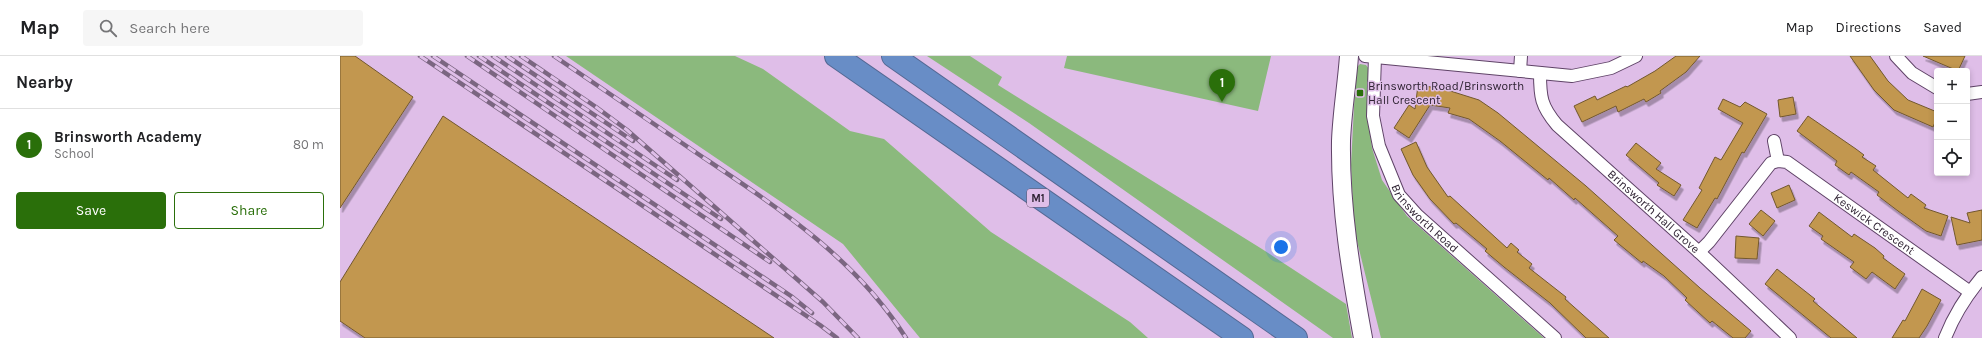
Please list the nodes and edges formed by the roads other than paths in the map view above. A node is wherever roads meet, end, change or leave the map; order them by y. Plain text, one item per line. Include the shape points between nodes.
1 (836, 56) edge
2 (893, 56) edge
3 (1349, 56) edge
4 (1521, 56) edge
5 (1636, 56) edge
6 (1896, 56) edge
7 (1370, 57) edge
8 (1520, 71) junction
9 (1540, 73) junction
10 (1934, 86) edge
11 (1982, 92) edge
12 (1970, 94) edge
13 (1774, 141) dead end
14 (1778, 161) junction
15 (1698, 252) junction
16 (1982, 278) edge
17 (1970, 292) junction
18 (1242, 338) edge
19 (1296, 338) edge
20 (1362, 338) edge
21 (1555, 338) edge
22 (1790, 338) edge
23 (1945, 338) edge

1 - 18 highway, M1
2 - 19 highway
3 - 20 main road via 1341,140 1348,248
4 - 8 street
5 - 9 street via 1612,68 1591,73 1572,76
6 - 10 street via 1912,73
7 - 8 street
7 - 21 street, Brinsworth Road via 1373,116 1379,146 1399,195 1417,215
8 - 9 street
9 - 15 street, Brinsworth Hall Grove via 1542,103 1557,124
11 - 12 street
13 - 14 street
14 - 15 street via 1771,163 1709,242
14 - 17 street, Keswick Crescent via 1797,167
15 - 22 street, Brinsworth Hall Grove
16 - 17 street
17 - 23 street

